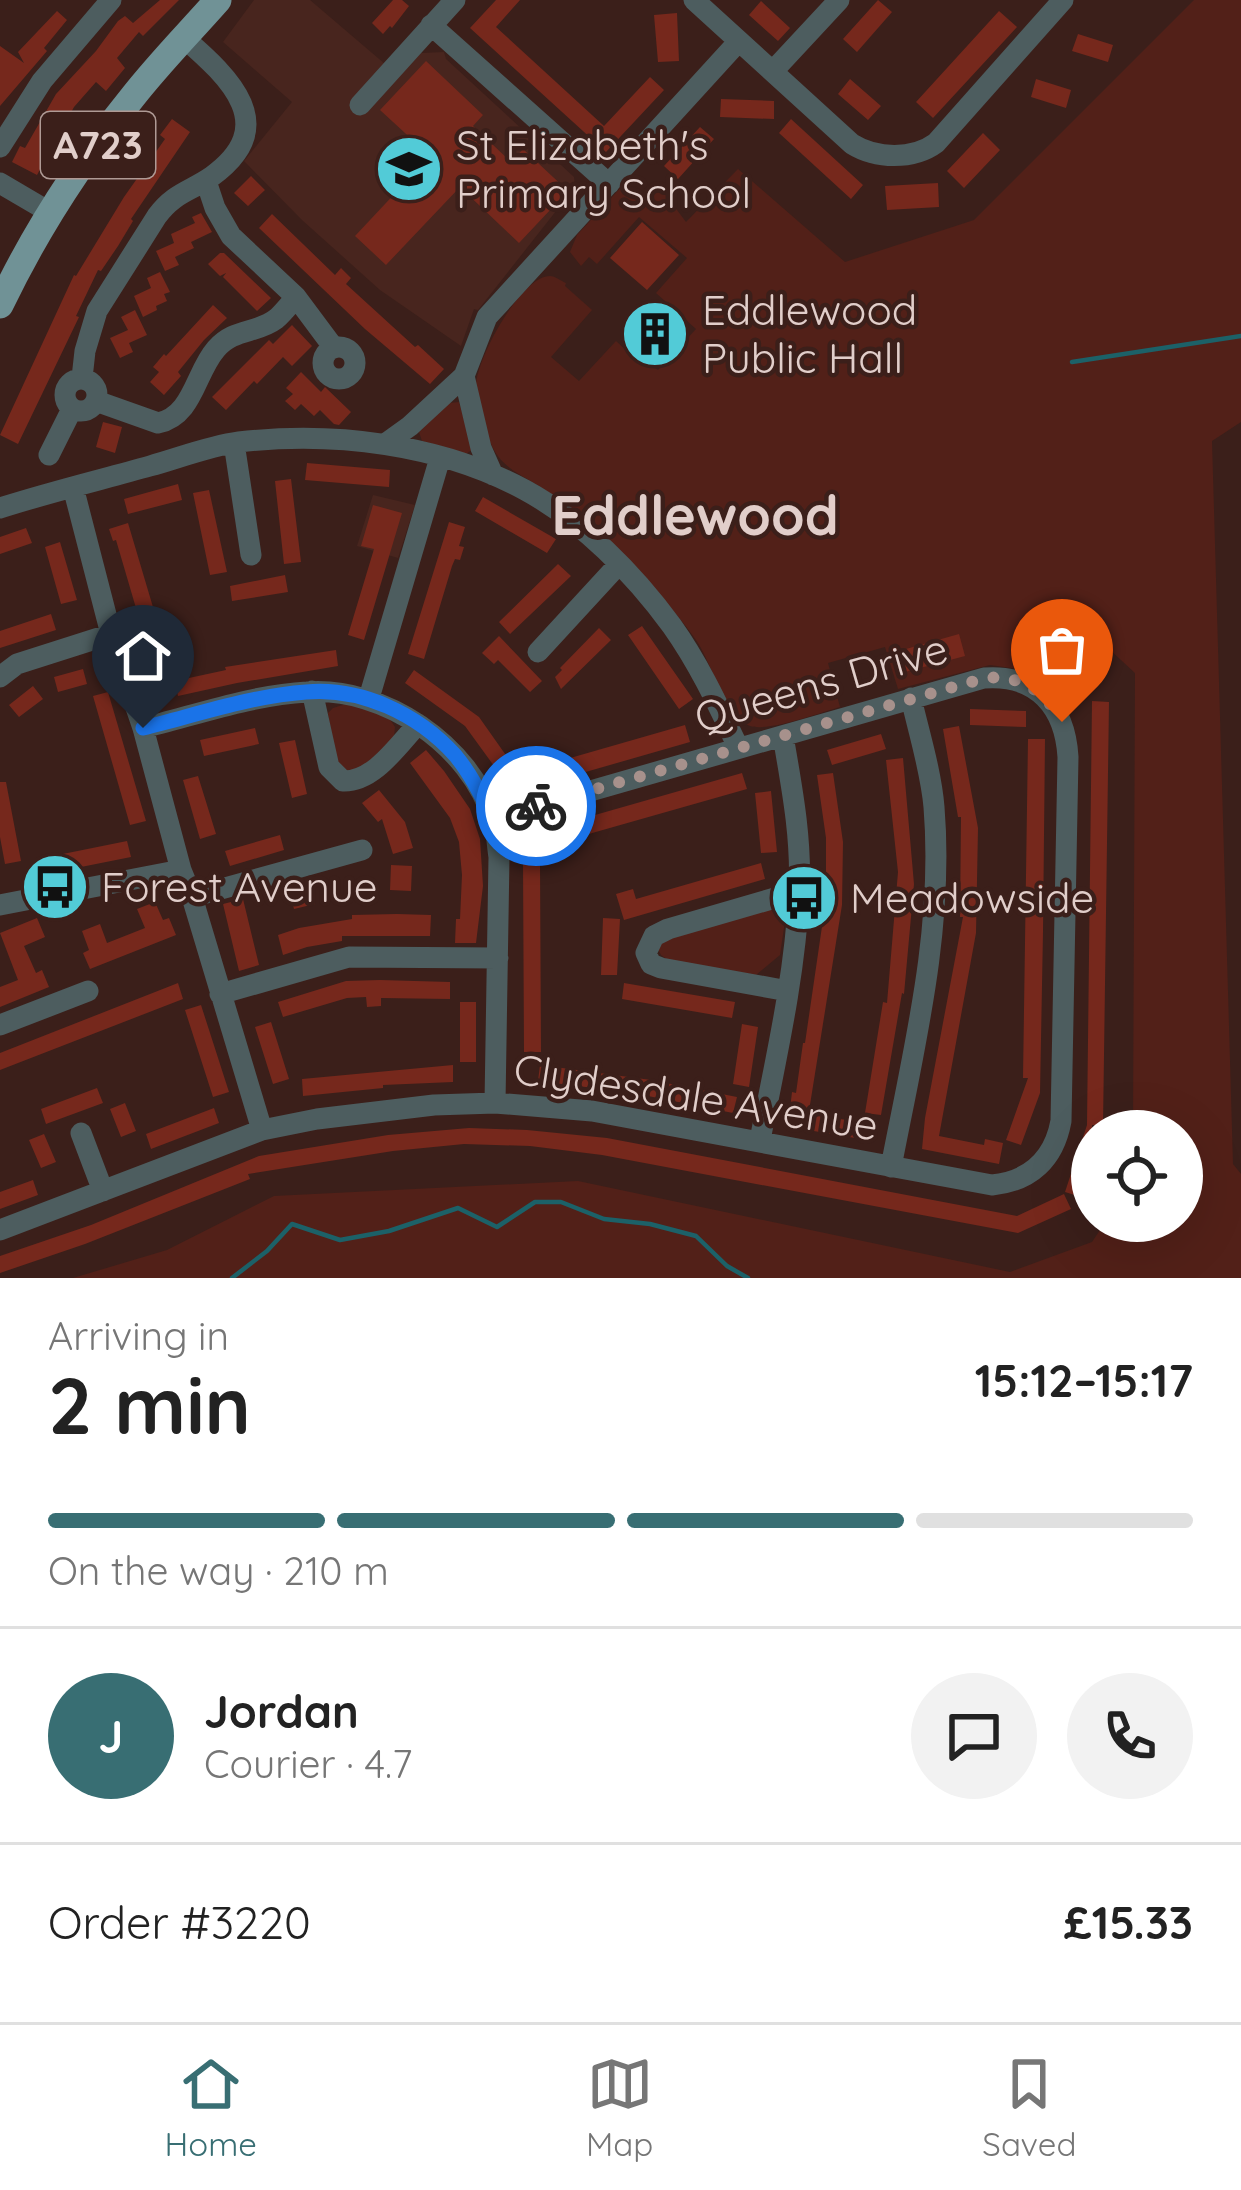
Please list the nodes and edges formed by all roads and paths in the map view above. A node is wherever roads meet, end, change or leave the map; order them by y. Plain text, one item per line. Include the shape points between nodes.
1 (78, 0) edge
2 (218, 0) edge
3 (454, 0) edge
4 (694, 0) edge
5 (838, 0) edge
6 (1063, 0) edge
7 (104, 8) edge
8 (431, 26) junction
9 (184, 38) junction
10 (739, 41) junction
11 (773, 71) junction
12 (360, 105) dead end
13 (0, 147) edge
14 (206, 181) junction
15 (0, 183) edge
16 (609, 184) junction
17 (51, 213) junction
18 (296, 297) junction
19 (0, 305) edge
20 (334, 348) dead end
21 (464, 376) junction
22 (82, 378) junction
23 (96, 401) junction
24 (72, 410) junction
25 (234, 443) junction
26 (385, 444) junction
27 (49, 455) dead end
28 (440, 458) junction
29 (493, 475) junction
30 (73, 487) junction
31 (0, 508) edge
32 (251, 555) dead end
33 (619, 564) junction
34 (111, 634) junction
35 (538, 652) dead end
36 (0, 677) edge
37 (312, 691) junction
38 (369, 698) junction
39 (911, 698) junction
40 (418, 724) junction
41 (143, 728) junction
42 (783, 736) junction
43 (738, 747) junction
44 (493, 819) junction
45 (362, 850) dead end
46 (181, 870) junction
47 (800, 891) junction
48 (192, 897) junction
49 (0, 905) edge
50 (498, 958) junction
51 (75, 990) dead end
52 (788, 992) junction
53 (220, 994) junction
54 (0, 1025) edge
55 (495, 1103) junction
56 (262, 1130) junction
57 (82, 1133) dead end
58 (760, 1140) junction
59 (891, 1167) junction
60 (1036, 1171) joint
61 (103, 1191) junction
62 (0, 1230) edge

1 - 7 street
2 - 9 main road, A723
3 - 8 street
4 - 10 street
5 - 11 street
6 - 11 street via 926,151 864,151
7 - 13 street
8 - 12 street
8 - 16 street
9 - 14 street via 224,73 245,116 232,156
9 - 17 main road, A723
10 - 11 street
10 - 16 street
14 - 18 street via 231,236
14 - 22 street via 167,203 97,311
15 - 17 street
16 - 21 street via 487,316
17 - 19 main road, A723
18 - 20 street
18 - 23 street via 276,319 226,339 167,421
21 - 26 street
21 - 29 street
22 - 23 street via 96,389
22 - 24 street via 64,393
23 - 24 street
24 - 27 street
25 - 26 street
25 - 30 street
25 - 32 street
26 - 28 street
28 - 29 street
28 - 38 street
29 - 33 street via 562,515
30 - 31 street
30 - 34 street
33 - 35 street
33 - 43 street via 704,675
34 - 36 street
34 - 41 street
37 - 38 street
37 - 40 street via 326,759 344,781 371,772
37 - 41 street
38 - 40 street
39 - 42 street, Queens Drive
39 - 59 street via 934,803 937,902
39 - 60 street, Queens Drive via 985,678 1014,679 1044,696 1067,735 1061,1121
40 - 44 street via 455,756
41 - 46 street
42 - 43 street, Queens Drive
42 - 47 street
43 - 44 street, Queens Drive
44 - 50 street
45 - 48 street
46 - 48 street
46 - 49 street
47 - 52 street
47 - 52 street via 668,929 646,952 661,968
48 - 53 street
50 - 53 street via 349,957
50 - 55 street
51 - 54 street
52 - 58 street
53 - 56 street
55 - 56 street, Clydesdale Avenue
55 - 58 street, Clydesdale Avenue
56 - 61 street, Clydesdale Avenue
57 - 61 street
58 - 59 street, Clydesdale Avenue
59 - 60 street, Clydesdale Avenue via 992,1185
61 - 62 street, Clydesdale Avenue

